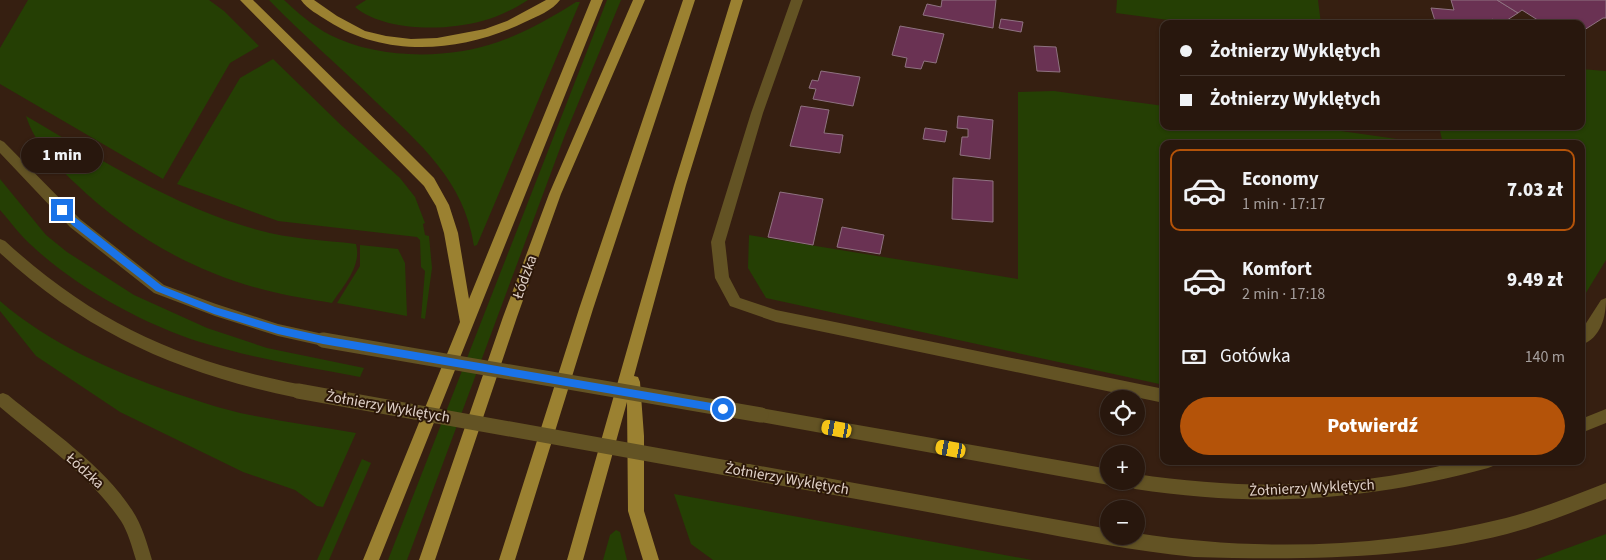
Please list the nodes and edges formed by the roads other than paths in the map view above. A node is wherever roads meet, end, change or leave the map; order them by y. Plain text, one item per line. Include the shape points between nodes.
1 (246, 0) edge
2 (307, 0) edge
3 (554, 0) edge
4 (597, 0) edge
5 (639, 0) edge
6 (689, 0) edge
7 (737, 0) edge
8 (797, 0) edge
9 (0, 145) edge
10 (0, 245) edge
11 (1606, 304) edge
12 (466, 321) junction
13 (1585, 337) edge
14 (632, 354) junction
15 (1160, 395) edge
16 (3, 400) dead end
17 (1606, 416) edge
18 (1585, 424) edge
19 (1475, 465) edge
20 (1100, 475) edge
21 (1145, 482) edge
22 (1606, 491) edge
23 (144, 560) edge
24 (370, 560) edge
25 (427, 560) edge
26 (507, 560) edge
27 (575, 560) edge
28 (651, 560) edge

1 - 12 main road via 429,182 442,205 451,233
2 - 3 main road via 362,34 414,43 470,37 508,26
4 - 12 main road
5 - 25 main road, Łódzka via 555,194
6 - 26 main road via 607,243
7 - 14 main road
8 - 15 street via 757,113 718,242 722,278 735,302 776,316
9 - 20 street, bridge via 75,223 159,289 278,330
10 - 22 street, Żołnierzy Wyklętych, bridge via 53,292 90,317 147,346 222,373 298,390 1111,538 1196,549 1277,554 1348,553 1473,535 1523,522
11 - 13 street
12 - 24 main road
14 - 27 main road
14 - 28 main road via 636,511
16 - 23 street, Łódzka via 104,487 127,516
17 - 18 street
19 - 21 street, Żołnierzy Wyklętych via 1411,480 1335,490 1222,490

